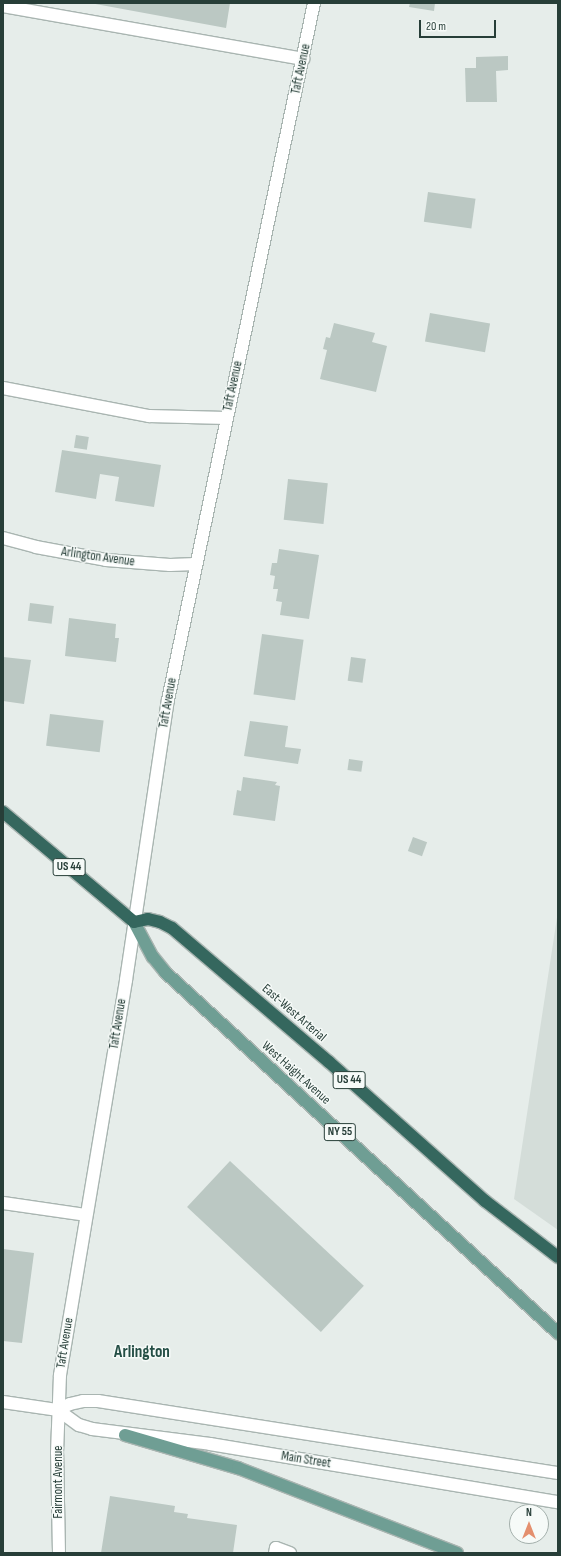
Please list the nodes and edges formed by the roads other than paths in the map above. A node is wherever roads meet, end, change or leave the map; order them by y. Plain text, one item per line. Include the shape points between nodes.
1 (314, 3) edge
2 (3, 6) edge
3 (303, 59) junction
4 (3, 388) edge
5 (226, 418) junction
6 (3, 538) edge
7 (196, 564) junction
8 (3, 812) edge
9 (134, 922) junction
10 (3, 1202) edge
11 (86, 1215) junction
12 (558, 1257) edge
13 (558, 1333) edge
14 (3, 1402) edge
15 (58, 1410) junction
16 (125, 1435) junction
17 (558, 1473) edge
18 (558, 1502) edge
19 (59, 1553) edge
20 (275, 1553) edge
21 (290, 1553) edge
22 (457, 1553) edge

1 - 3 street, Taft Avenue
2 - 3 street
3 - 5 street, Taft Avenue
4 - 5 street via 149,416
5 - 7 street, Taft Avenue
6 - 7 street, Arlington Avenue via 106,560 170,565
7 - 9 street, Taft Avenue via 168,700
8 - 9 highway, US 44
9 - 11 street, Taft Avenue
9 - 12 highway, East-West Arterial / US 44 via 148,918 172,928 329,1062 485,1201
9 - 13 main road, West Haight Avenue / NY 55 via 153,957 165,972
10 - 11 street
11 - 15 street, Taft Avenue via 62,1364
14 - 15 street, Main Street
15 - 16 street, Main Street via 79,1425
15 - 17 street, Main Street via 83,1401 98,1400
15 - 19 street, Fairmont Avenue
16 - 18 street, Main Street via 204,1443
16 - 22 main road via 238,1468
20 - 21 street via 276,1548

